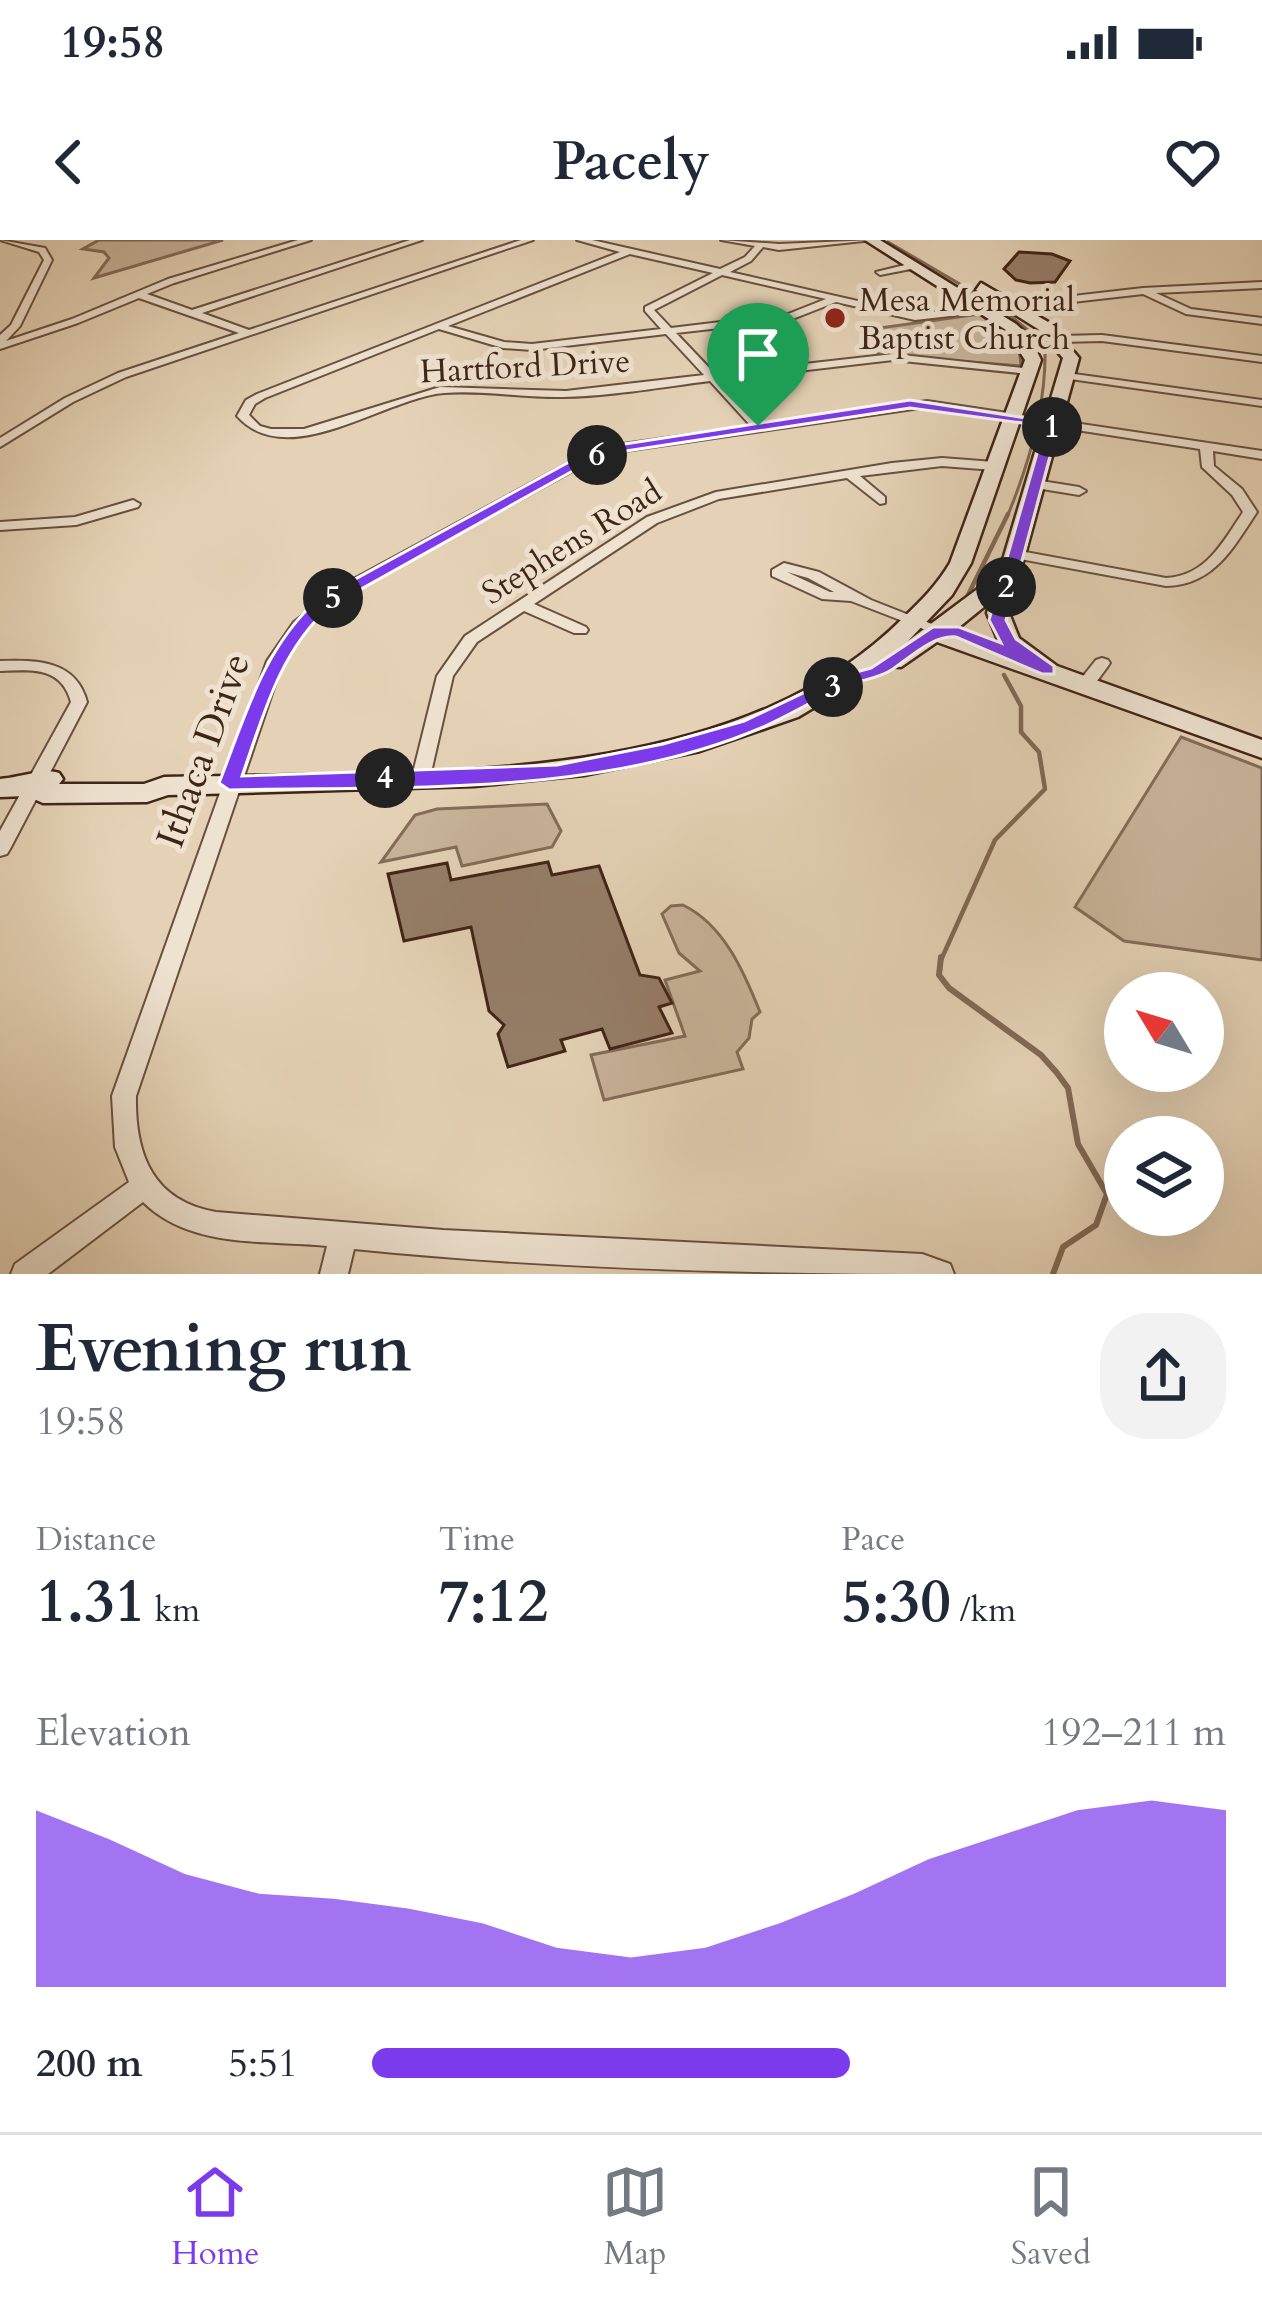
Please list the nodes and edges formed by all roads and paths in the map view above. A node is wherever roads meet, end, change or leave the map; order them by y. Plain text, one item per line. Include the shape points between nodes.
1 (2, 240) edge
2 (307, 240) edge
3 (418, 240) edge
4 (529, 240) edge
5 (581, 240) edge
6 (725, 240) edge
7 (870, 240) edge
8 (902, 240) edge
9 (760, 246) junction
10 (629, 251) junction
11 (913, 266) junction
12 (880, 272) dead end
13 (719, 273) junction
14 (1262, 285) edge
15 (1143, 291) junction
16 (138, 294) junction
17 (832, 299) junction
18 (1014, 307) junction
19 (984, 310) junction
20 (192, 313) junction
21 (1262, 321) edge
22 (15, 326) junction
23 (439, 326) junction
24 (52, 329) junction
25 (246, 332) junction
26 (668, 332) junction
27 (1060, 339) junction
28 (0, 344) edge
29 (1262, 359) edge
30 (1029, 371) junction
31 (1067, 376) junction
32 (711, 378) junction
33 (1262, 404) edge
34 (1020, 417) junction
35 (1048, 422) junction
36 (758, 426) junction
37 (0, 443) edge
38 (1207, 446) junction
39 (1262, 454) edge
40 (994, 466) junction
41 (850, 475) junction
42 (1035, 484) junction
43 (1079, 490) dead end
44 (880, 500) dead end
45 (134, 504) dead end
46 (0, 526) edge
47 (1011, 564) junction
48 (853, 597) dead end
49 (521, 604) junction
50 (928, 626) junction
51 (580, 630) dead end
52 (0, 665) edge
53 (1048, 670) junction
54 (1262, 749) edge
55 (421, 777) junction
56 (229, 783) junction
57 (33, 787) junction
58 (0, 788) edge
59 (0, 849) edge
60 (144, 1186) junction
61 (344, 1238) junction
62 (25, 1274) edge
63 (334, 1274) edge
64 (940, 1274) edge

1 - 22 street via 42,250 48,260
2 - 16 street
3 - 20 street
4 - 25 street
5 - 10 street
6 - 9 street
7 - 9 street
7 - 11 street
8 - 18 street
9 - 13 street
10 - 13 street
10 - 23 street, Hartford Drive
11 - 12 street
11 - 19 street
13 - 17 street
13 - 26 street via 651,304 649,314
14 - 15 street
15 - 18 street
15 - 21 street via 1189,312
16 - 20 street
16 - 24 street
17 - 19 street via 915,317
17 - 26 street via 790,317
18 - 19 street
18 - 27 street
19 - 30 street via 1022,337 1033,360
20 - 25 street
22 - 24 street
22 - 28 street
23 - 26 street via 517,347
23 - 32 street, Hartford Drive via 261,396 243,416 256,429 305,434 440,389 566,394
24 - 28 street
25 - 37 street via 92,388
26 - 32 street
27 - 29 street
27 - 31 street via 1071,358
30 - 32 street, Hartford Drive via 893,357
30 - 34 street
31 - 33 street
31 - 35 street
32 - 36 street
34 - 35 street, Ithaca Drive
34 - 36 street, Ithaca Drive via 910,404
34 - 40 street
35 - 38 street, Ithaca Drive
35 - 42 street
36 - 56 street, Ithaca Drive via 623,448 574,465 323,604 275,661
38 - 39 street, Ithaca Drive
38 - 47 street via 1208,467 1250,512 1200,578 1186,584
40 - 41 street, Stephens Road via 941,462
40 - 50 street
41 - 44 street
41 - 49 street, Stephens Road via 683,506
42 - 43 street
42 - 47 street
45 - 46 street via 63,523
47 - 50 street via 993,592
47 - 53 street via 1000,628
48 - 50 street
49 - 51 street
49 - 55 street, Stephens Road via 471,639 445,676
50 - 53 street via 948,640
50 - 55 street via 878,672 750,725 557,771
52 - 57 street via 51,668 77,688 74,713
53 - 54 street via 1094,674
55 - 56 street
56 - 57 street via 146,793 44,794
56 - 60 street, Ithaca Drive via 124,1096 128,1152
57 - 58 street
57 - 59 street
60 - 61 street via 178,1214 215,1226
60 - 62 street
61 - 63 street
61 - 64 street via 855,1262

